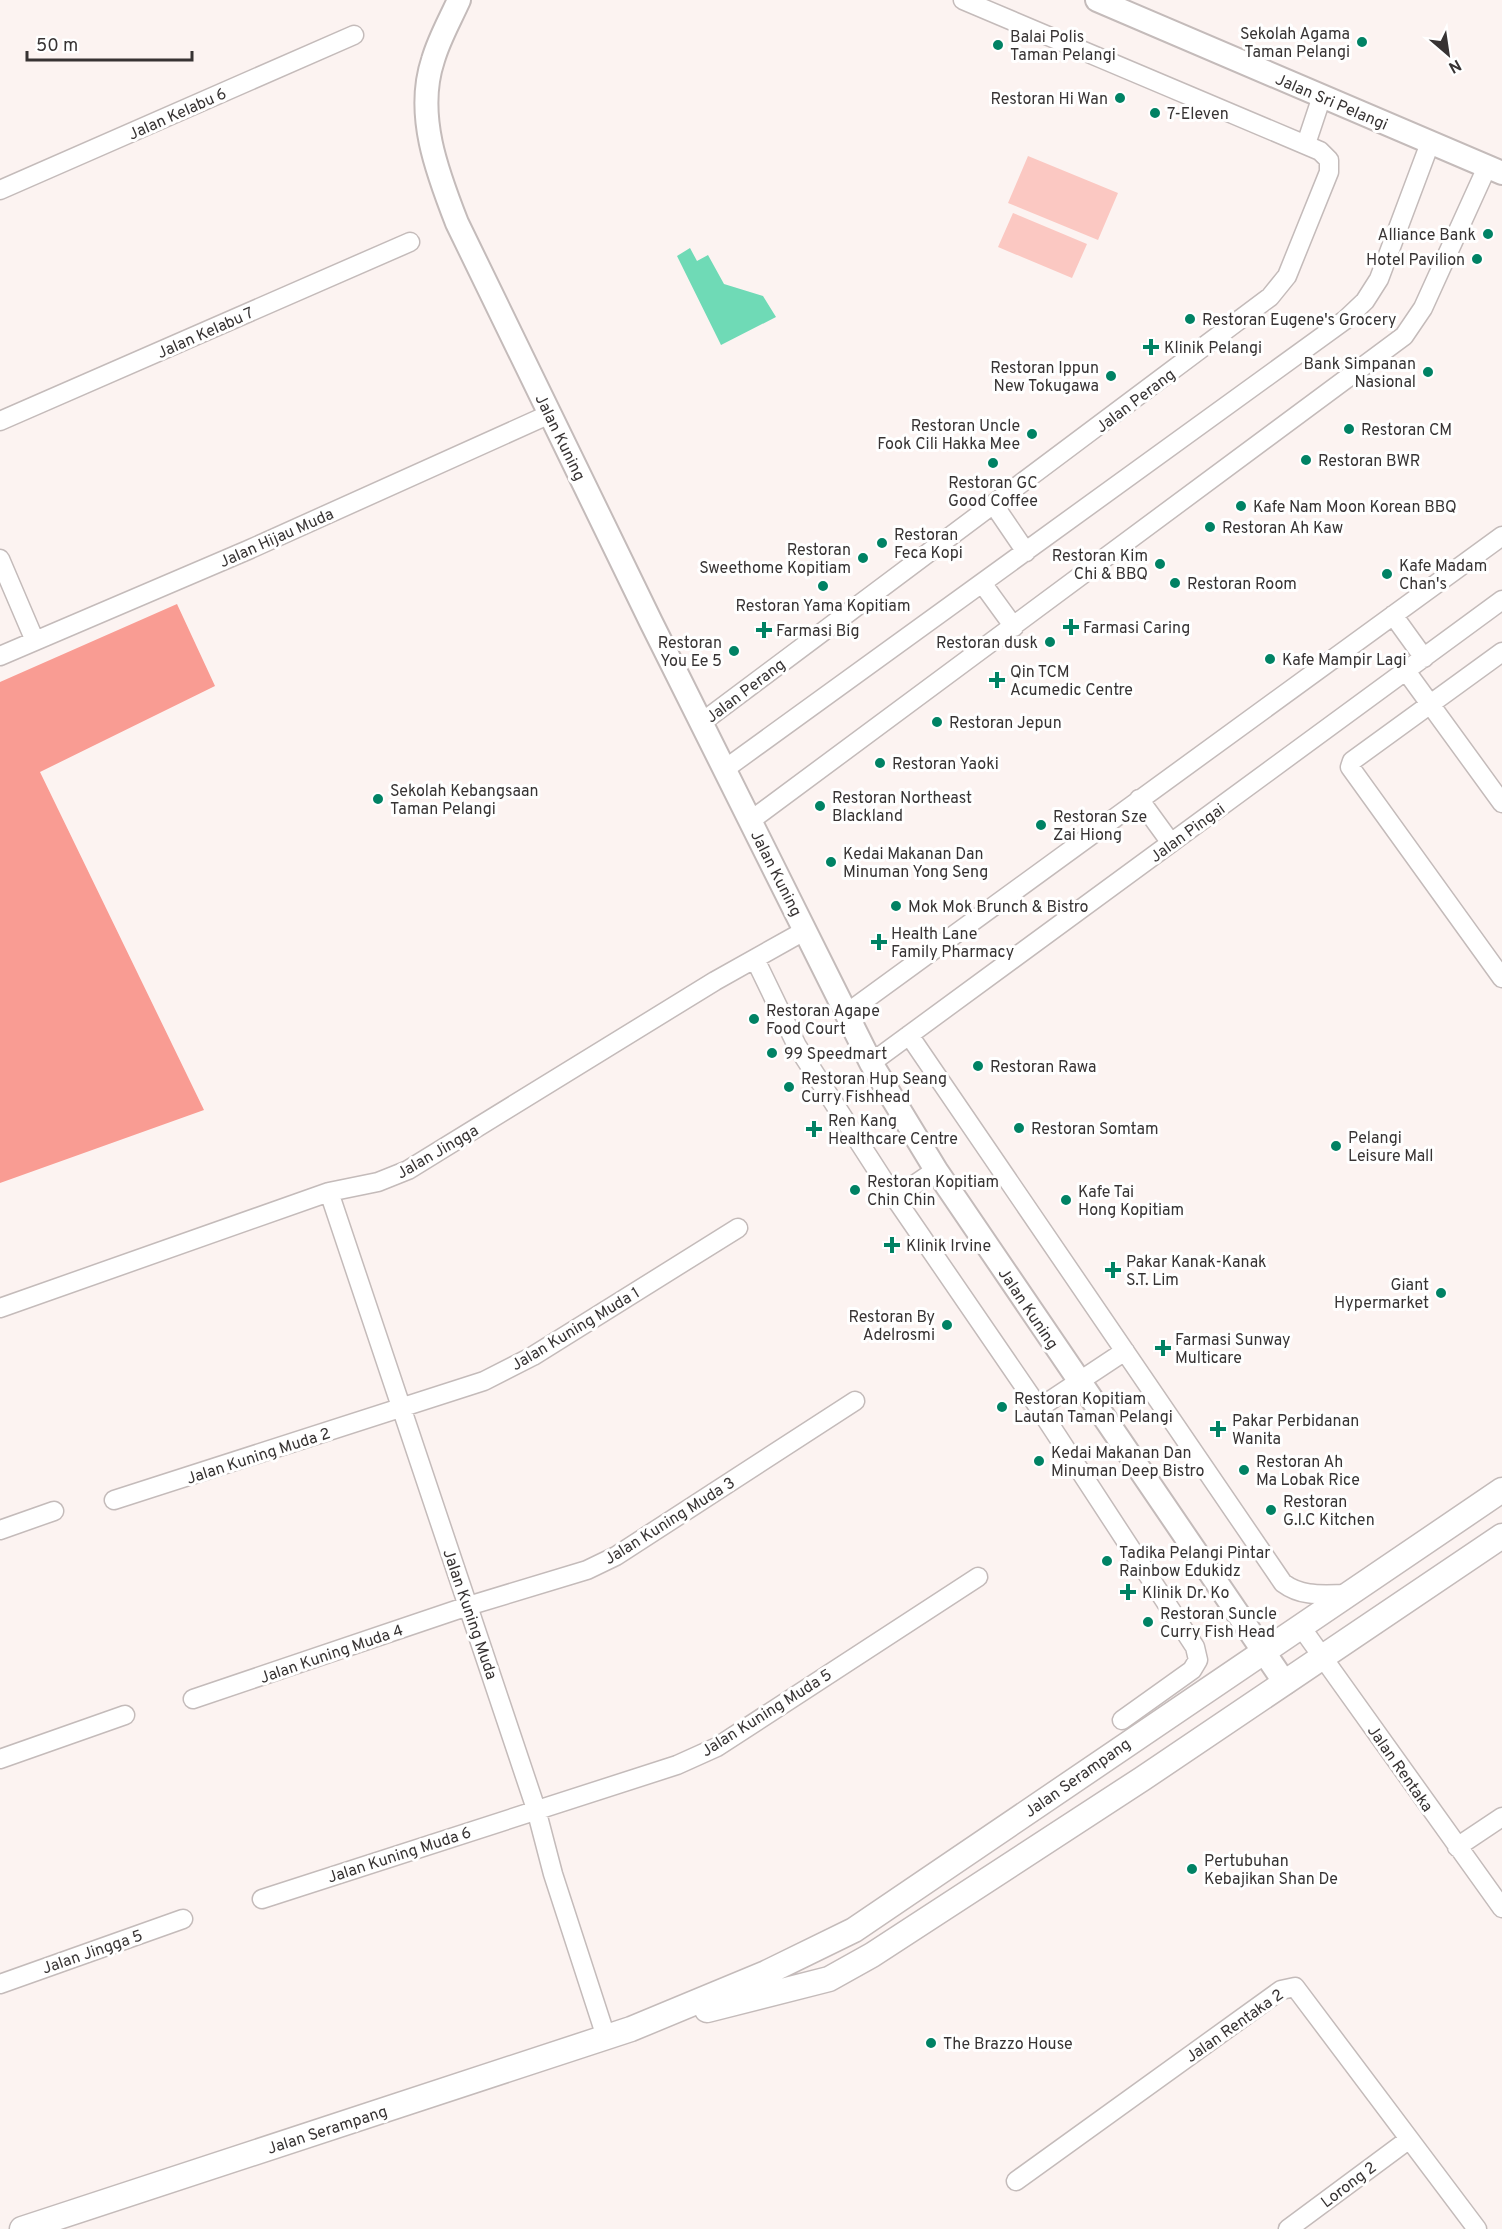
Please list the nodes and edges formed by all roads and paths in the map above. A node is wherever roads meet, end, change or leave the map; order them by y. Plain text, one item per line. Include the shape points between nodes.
1 (459, 0) edge
2 (963, 0) edge
3 (1097, 0) edge
4 (354, 35) dead end
5 (1322, 96) junction
6 (1430, 143) junction
7 (1306, 144) junction
8 (1495, 170) edge
9 (0, 190) edge
10 (410, 242) dead end
11 (550, 414) junction
12 (0, 422) edge
13 (994, 505) junction
14 (1502, 536) edge
15 (1026, 552) junction
16 (0, 560) edge
17 (982, 583) junction
18 (1502, 600) edge
19 (1394, 615) junction
20 (1014, 627) junction
21 (35, 641) junction
22 (1502, 652) edge
23 (0, 656) edge
24 (1424, 658) junction
25 (1406, 671) junction
26 (1430, 704) junction
27 (701, 723) junction
28 (725, 770) junction
29 (1139, 799) junction
30 (1502, 803) edge
31 (750, 821) junction
32 (1171, 843) junction
33 (806, 930) junction
34 (755, 959) junction
35 (1502, 978) edge
36 (847, 1013) junction
37 (909, 1035) junction
38 (872, 1063) junction
39 (936, 1170) junction
40 (328, 1192) junction
41 (895, 1198) junction
42 (738, 1228) dead end
43 (0, 1308) edge
44 (1125, 1351) junction
45 (1079, 1381) junction
46 (855, 1401) dead end
47 (401, 1408) junction
48 (1039, 1408) junction
49 (1502, 1490) edge
50 (114, 1500) dead end
51 (54, 1511) dead end
52 (0, 1530) edge
53 (1502, 1536) edge
54 (978, 1576) dead end
55 (1352, 1594) junction
56 (468, 1606) junction
57 (1301, 1627) junction
58 (1263, 1652) junction
59 (1322, 1657) junction
60 (1285, 1683) junction
61 (193, 1699) dead end
62 (125, 1715) dead end
63 (1122, 1720) dead end
64 (0, 1759) edge
65 (536, 1809) junction
66 (1502, 1817) edge
67 (1457, 1847) junction
68 (262, 1899) dead end
69 (1502, 1908) edge
70 (183, 1919) dead end
71 (0, 1984) edge
72 (631, 2029) junction
73 (606, 2037) junction
74 (1408, 2140) junction
75 (1016, 2181) dead end
76 (22, 2229) edge
77 (1288, 2229) edge
78 (1477, 2229) edge

1 - 11 street, Jalan Kuning via 432,61 427,112 437,171 457,223
2 - 7 street, Jalan Perang
3 - 5 street, Jalan Sri Pelangi
4 - 9 street, Jalan Kelabu 6
5 - 6 street, Jalan Sri Pelangi
5 - 7 street
6 - 8 street, Jalan Sri Pelangi
6 - 15 street via 1379,279 1365,301 1346,320
7 - 13 street, Jalan Perang via 1325,154 1329,172 1287,276 1270,297
8 - 20 street via 1423,308 1404,336
10 - 12 street, Jalan Kelabu 7
11 - 21 street, Jalan Hijau Muda
11 - 27 street, Jalan Kuning
13 - 15 street
13 - 27 street, Jalan Perang
14 - 19 street
15 - 17 street
16 - 21 street
17 - 20 street
17 - 28 street
18 - 24 street, Jalan Pingai
19 - 24 street
19 - 29 street
20 - 31 street
21 - 23 street, Jalan Hijau Muda
22 - 26 street
24 - 25 street, Jalan Pingai
25 - 26 street
25 - 32 street, Jalan Pingai
26 - 30 street
26 - 35 street via 1352,761 1351,771
27 - 28 street, Jalan Kuning
28 - 31 street, Jalan Kuning
29 - 32 street
29 - 36 street
31 - 33 street, Jalan Kuning
32 - 37 street, Jalan Pingai
33 - 34 street, Jalan Jingga
33 - 36 street, Jalan Kuning
34 - 40 street, Jalan Jingga via 408,1170 378,1182
34 - 41 street via 797,1046
36 - 38 street, Jalan Kuning
37 - 38 street, Jalan Pingai
37 - 44 street
38 - 39 street, Jalan Kuning
39 - 41 street
39 - 45 street, Jalan Kuning
40 - 43 street, Jalan Jingga
40 - 47 street, Jalan Kuning Muda
41 - 48 street
42 - 47 street, Jalan Kuning Muda 1 via 533,1356 484,1381
44 - 45 street
44 - 55 street via 1282,1583 1309,1595
45 - 48 street
45 - 58 street, Jalan Kuning
46 - 56 street, Jalan Kuning Muda 3 via 616,1556 587,1570
47 - 50 street, Jalan Kuning Muda 2
47 - 56 street, Jalan Kuning Muda
48 - 63 street via 1196,1647 1198,1660 1192,1670
49 - 55 main road, Jalan Serampang
51 - 52 street
53 - 59 main road, Jalan Serampang
54 - 65 street, Jalan Kuning Muda 5 via 717,1747 677,1765
55 - 57 main road, Jalan Serampang
56 - 61 street, Jalan Kuning Muda 4
56 - 65 street, Jalan Kuning Muda
57 - 58 main road, Jalan Serampang
57 - 59 street, Jalan Rentaka
58 - 60 street, Jalan Kuning
58 - 72 main road, Jalan Serampang via 854,1930 766,1973
59 - 60 main road, Jalan Serampang
59 - 67 street, Jalan Rentaka
60 - 72 main road, Jalan Serampang via 987,1882 829,1979
62 - 64 street
65 - 68 street, Jalan Kuning Muda 6
65 - 73 street, Jalan Kuning Muda
66 - 67 street
67 - 69 street, Jalan Rentaka
70 - 71 street, Jalan Jingga 5
72 - 73 main road, Jalan Serampang
73 - 76 main road, Jalan Serampang
74 - 75 street, Jalan Rentaka 2 via 1295,1987 1281,1990
74 - 77 street, Lorong 2
74 - 78 street, Jalan Rentaka 2

